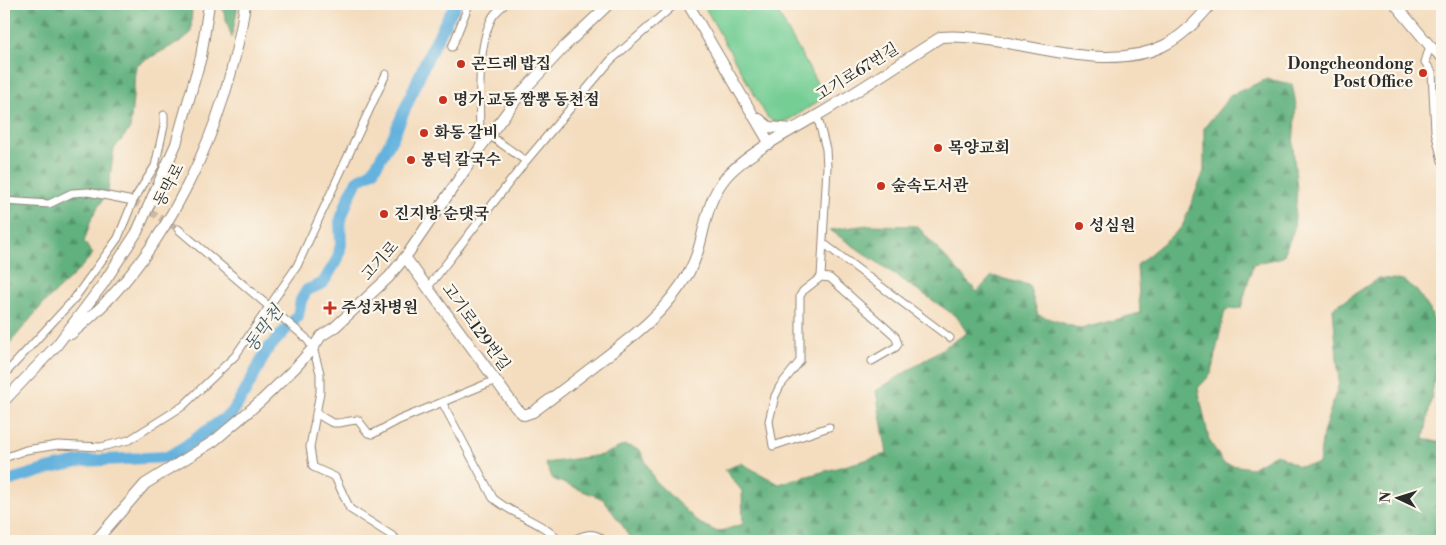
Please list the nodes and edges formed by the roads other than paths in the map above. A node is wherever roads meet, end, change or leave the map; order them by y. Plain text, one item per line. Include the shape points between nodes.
1 (209, 4) edge
2 (245, 4) edge
3 (469, 4) edge
4 (505, 4) edge
5 (609, 4) edge
6 (675, 4) edge
7 (688, 4) edge
8 (1211, 4) edge
9 (1395, 4) edge
10 (452, 47) dead end
11 (1436, 51) edge
12 (386, 74) dead end
13 (164, 115) dead end
14 (817, 115) junction
15 (754, 116) junction
16 (792, 129) junction
17 (489, 135) junction
18 (770, 144) junction
19 (480, 148) junction
20 (526, 161) junction
21 (1442, 161) edge
22 (4, 201) edge
23 (134, 202) junction
24 (178, 229) tunnel mouth
25 (823, 243) junction
26 (405, 257) junction
27 (822, 277) junction
28 (428, 287) junction
29 (268, 307) junction
30 (950, 338) dead end
31 (57, 345) junction
32 (313, 348) junction
33 (872, 361) dead end
34 (4, 375) edge
35 (496, 380) junction
36 (4, 401) edge
37 (442, 402) junction
38 (316, 413) junction
39 (829, 427) dead end
40 (4, 458) edge
41 (93, 541) edge
42 (397, 541) edge
43 (559, 541) edge
44 (571, 541) edge
45 (604, 541) edge

1 - 31 street, 동막로 via 201,57 176,144 137,232
2 - 31 street, 동막로 via 235,60 203,154 177,206 114,292
3 - 10 street
4 - 19 street via 492,17 484,41 480,81
5 - 17 street, 고기로 via 533,79
6 - 20 street via 611,60
7 - 15 street
8 - 14 street, 고기로67번길 via 1188,28 1163,46 1134,55 1077,54 959,36 941,37
9 - 11 street
11 - 21 street via 1425,62 1432,72 1435,131
12 - 29 street via 297,266
13 - 23 street via 155,166
14 - 16 street
14 - 25 street, 고기로67번길 via 826,156
15 - 16 street via 769,126
15 - 18 street
16 - 18 street
17 - 19 street, 고기로
17 - 20 street
18 - 35 street, 고기로129번길 via 736,167 716,190 691,270 665,307 637,334 533,412 524,415
19 - 26 street, 고기로
20 - 28 street
22 - 23 street via 49,204 72,193 88,192
23 - 34 street via 118,238 74,299
24 - 29 street
25 - 27 street, 고기로67번길
25 - 30 street
26 - 28 street, 고기로129번길
26 - 32 street, 고기로 via 376,289 321,336
27 - 33 street via 830,278 895,336 896,347
27 - 39 street via 800,296 800,361 780,386 769,421 773,446
28 - 35 street, 고기로129번길
29 - 32 street via 306,338
29 - 40 street via 235,356 183,406 129,440 101,447 50,446
31 - 36 street, 동막로
32 - 38 street via 320,372
32 - 41 street, 고기로 via 262,400 214,441 146,484
35 - 37 street
37 - 38 street via 373,434 368,434 358,420 338,425
37 - 43 street via 492,498
38 - 42 street via 310,447 314,466 335,477 350,509
44 - 45 street via 589,534

